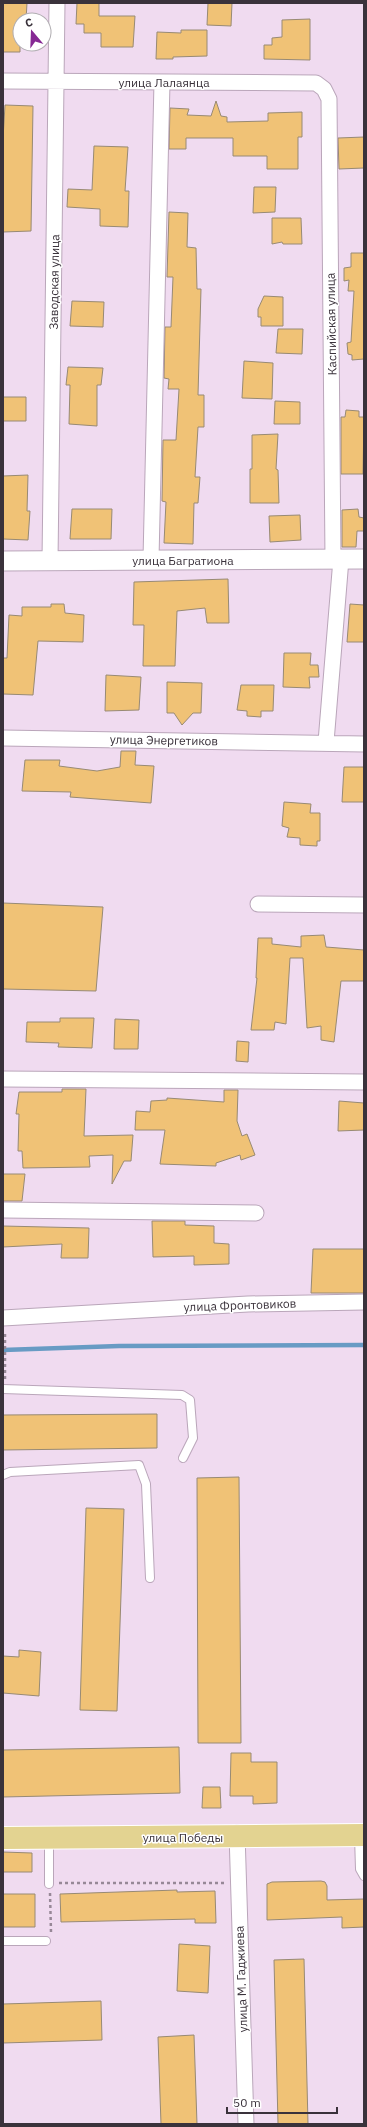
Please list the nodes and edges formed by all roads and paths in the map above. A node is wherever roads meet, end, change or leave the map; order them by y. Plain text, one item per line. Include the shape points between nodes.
1 (57, 3) edge
2 (3, 81) edge
3 (56, 82) junction
4 (162, 82) junction
5 (324, 89) joint
6 (151, 559) junction
7 (337, 559) junction
8 (364, 559) edge
9 (3, 561) edge
10 (50, 561) junction
11 (3, 738) edge
12 (326, 742) junction
13 (364, 744) edge
14 (258, 904) dead end
15 (364, 905) edge
16 (3, 1079) edge
17 (364, 1082) edge
18 (3, 1210) edge
19 (256, 1213) dead end
20 (364, 1302) edge
21 (3, 1318) edge
22 (5, 1336) dead end
23 (5, 1364) dead end
24 (3, 1389) edge
25 (183, 1458) dead end
26 (3, 1475) edge
27 (150, 1578) dead end
28 (362, 1834) edge
29 (3, 1835) edge
30 (237, 1835) junction
31 (3, 1838) edge
32 (49, 1838) junction
33 (364, 1876) edge
34 (238, 1883) junction
35 (49, 1884) junction
36 (3, 1941) edge
37 (46, 1941) joint
38 (246, 2124) edge

1 - 3 street, Заводская улица
2 - 3 street, улица Лалаянца
3 - 4 street, улица Лалаянца
3 - 10 street, Заводская улица
4 - 5 street, улица Лалаянца via 316,83
4 - 6 street
5 - 7 street, Каспийская улица via 329,99
6 - 7 street, улица Багратиона
6 - 10 street, улица Багратиона
7 - 8 street, улица Багратиона
7 - 12 street
9 - 10 street, улица Багратиона
11 - 12 street, улица Энергетиков
12 - 13 street, улица Энергетиков
14 - 15 street
16 - 17 street
18 - 19 street
20 - 21 street, улица Фронтовиков via 248,1304
22 - 23 path
24 - 25 lane via 182,1395 190,1400 193,1438
26 - 27 lane via 10,1472 139,1465 146,1484
28 - 30 main road, улица Победы
28 - 33 lane via 360,1869
29 - 30 main road, улица Победы
30 - 32 main road, улица Победы
30 - 34 street, улица М. Гаджиева
31 - 32 main road, улица Победы
32 - 35 lane
34 - 35 path
34 - 38 street, улица М. Гаджиева
35 - 37 path via 51,1935
36 - 37 lane

